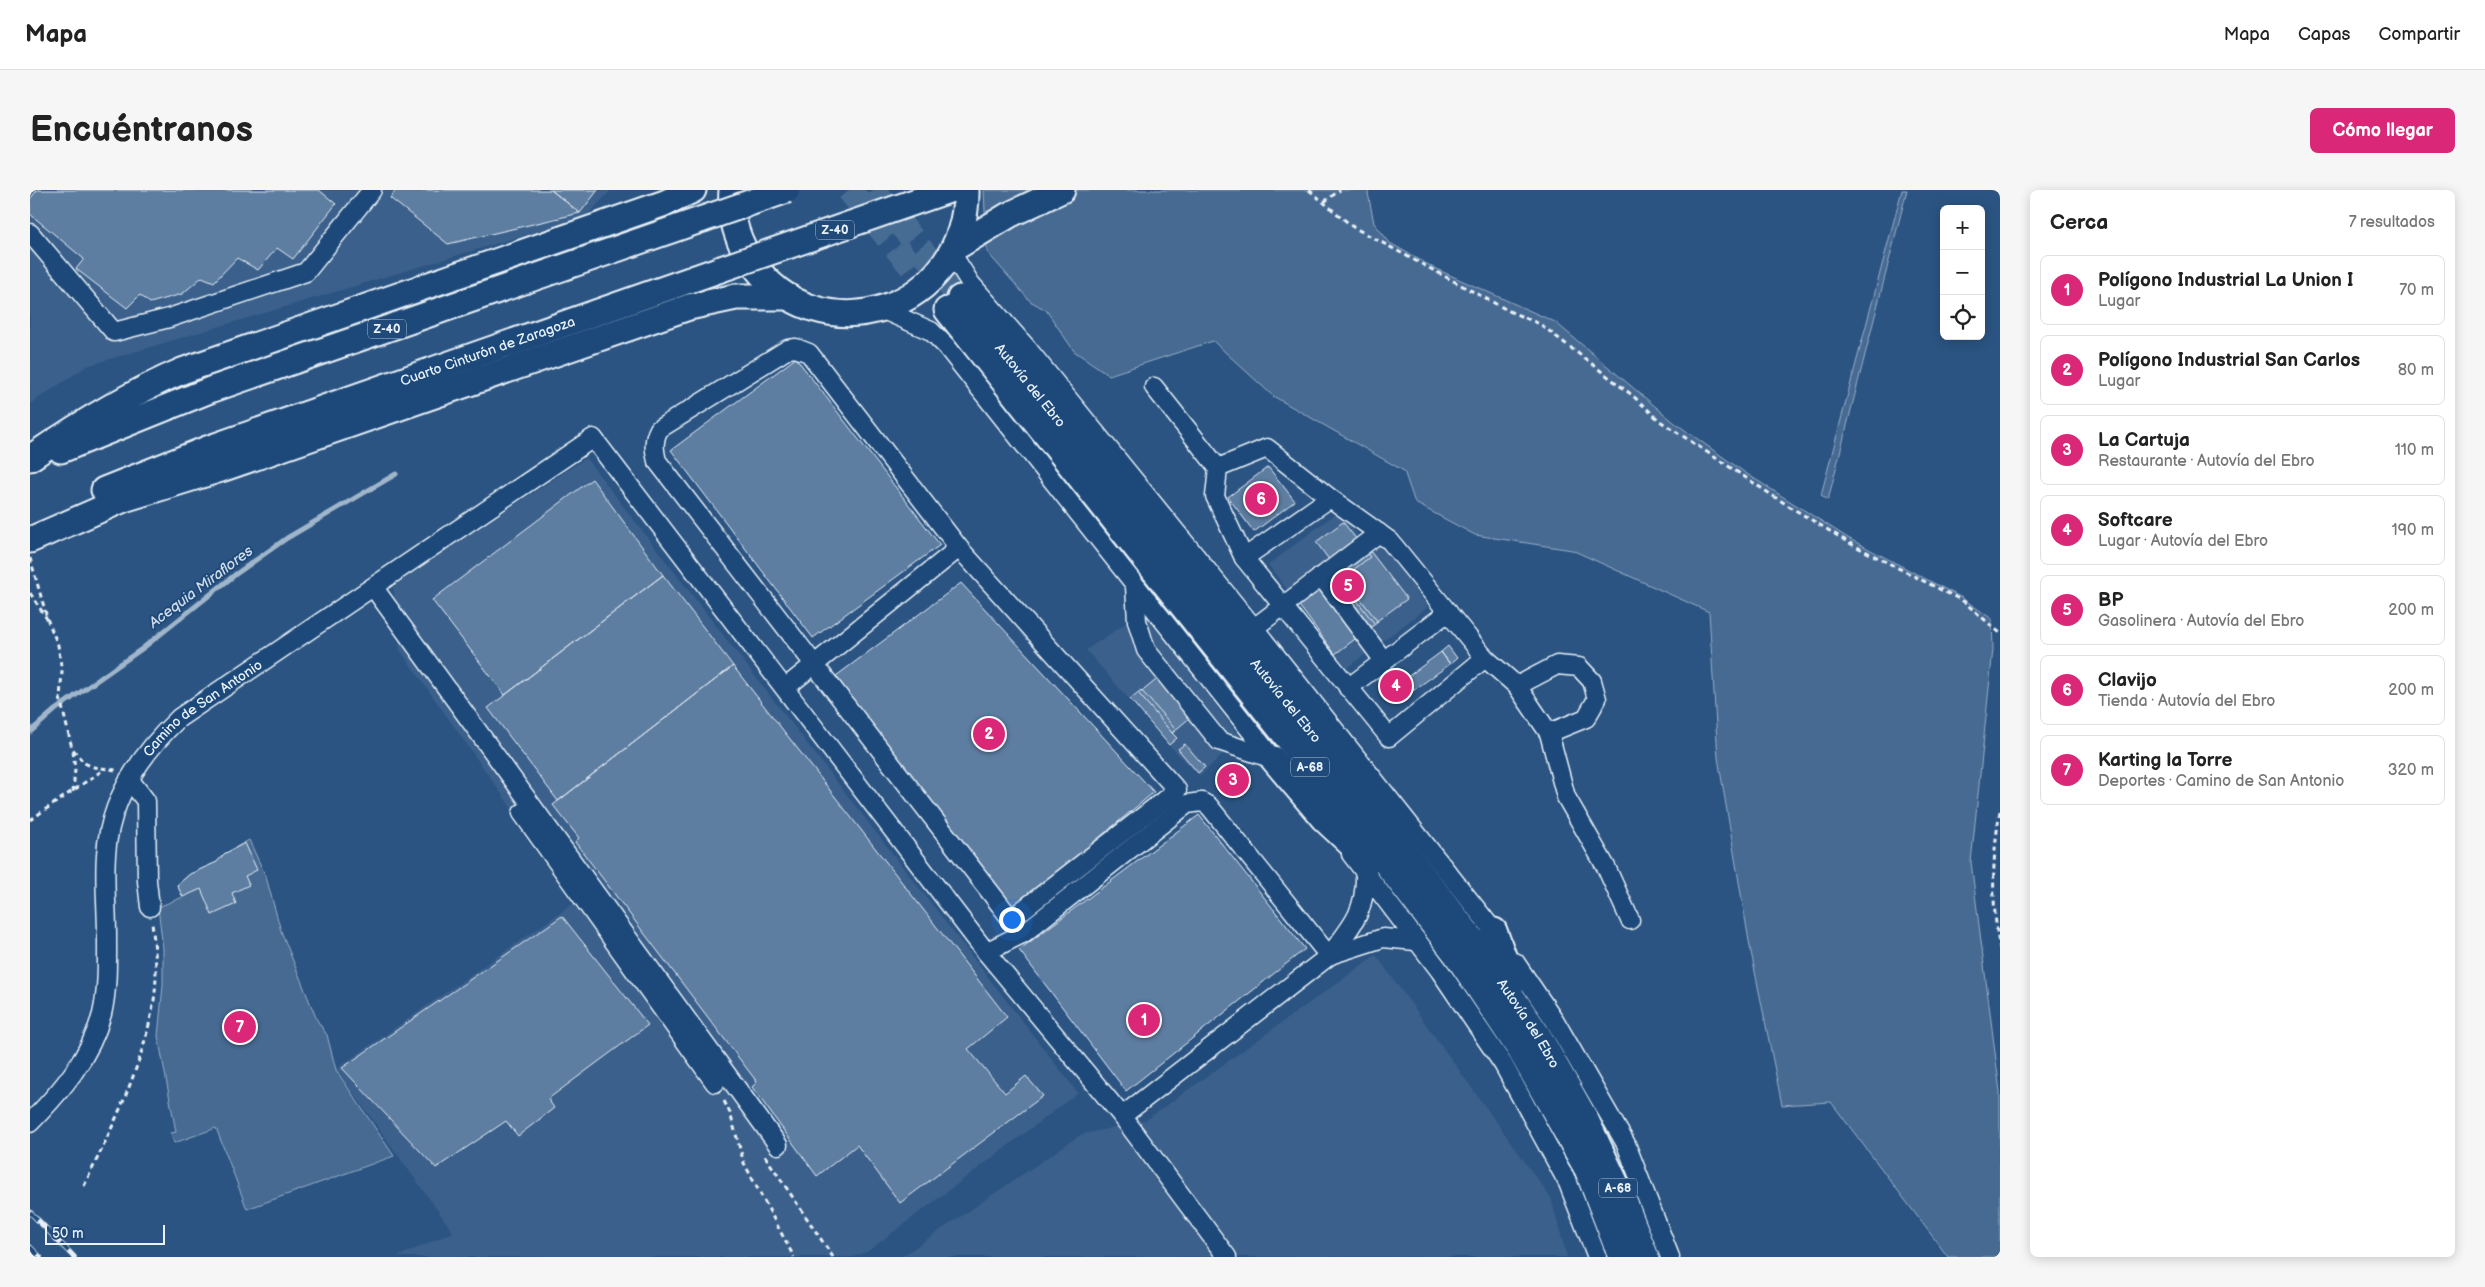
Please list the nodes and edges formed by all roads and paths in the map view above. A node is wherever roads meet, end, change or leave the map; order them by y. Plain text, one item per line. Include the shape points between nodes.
1 (693, 190) edge
2 (732, 190) edge
3 (787, 190) edge
4 (949, 190) edge
5 (966, 190) edge
6 (1062, 190) edge
7 (1309, 190) edge
8 (1340, 190) edge
9 (363, 193) edge
10 (1324, 202) junction
11 (30, 233) edge
12 (954, 250) junction
13 (788, 297) junction
14 (881, 309) junction
15 (1154, 387) dead end
16 (72, 438) junction
17 (30, 460) edge
18 (1218, 468) junction
19 (116, 494) junction
20 (1330, 498) junction
21 (30, 524) edge
22 (1378, 533) junction
23 (30, 540) edge
24 (959, 548) junction
25 (30, 557) edge
26 (1244, 558) junction
27 (1322, 576) junction
28 (1135, 586) junction
29 (374, 588) junction
30 (30, 593) edge
31 (1282, 605) junction
32 (1448, 612) junction
33 (392, 613) junction
34 (48, 621) junction
35 (1254, 628) junction
36 (2000, 633) edge
37 (1485, 658) junction
38 (1384, 661) junction
39 (814, 663) junction
40 (1517, 686) junction
41 (784, 688) junction
42 (1348, 688) junction
43 (1549, 733) junction
44 (72, 748) junction
45 (1273, 759) junction
46 (106, 768) junction
47 (131, 775) junction
48 (73, 792) junction
49 (2000, 811) edge
50 (1323, 818) junction
51 (30, 820) edge
52 (1365, 874) junction
53 (150, 907) joint
54 (1425, 914) junction
55 (1011, 919) junction
56 (1630, 920) dead end
57 (1494, 930) junction
58 (1416, 941) junction
59 (2000, 949) edge
60 (986, 952) junction
61 (1330, 956) junction
62 (715, 1083) joint
63 (1122, 1116) junction
64 (1586, 1120) junction
65 (30, 1123) edge
66 (770, 1149) joint
67 (84, 1186) dead end
68 (794, 1257) edge
69 (833, 1257) edge
70 (1226, 1257) edge
71 (1597, 1257) edge
72 (1622, 1257) edge
73 (1646, 1257) edge
74 (1670, 1257) edge

1 - 16 highway via 665,204 182,371 146,386
2 - 13 highway via 733,217 747,254 758,271
3 - 16 highway, Z-40, bridge
4 - 19 highway, Cuarto Cinturón de Zaragoza / Z-40, bridge via 216,446
5 - 12 highway via 964,220
6 - 12 highway via 1009,216
7 - 10 path
8 - 10 path
9 - 11 street via 306,272 169,318 114,332
10 - 36 path via 1353,227 1511,312 1540,324 1632,395 1660,421 1853,545 1963,601
12 - 14 highway via 929,282 913,295
12 - 35 street via 971,284 1027,348
13 - 14 highway via 810,307 834,312
13 - 19 highway via 736,296 689,307 221,469
14 - 28 street via 931,331 946,346
15 - 18 street
16 - 17 highway, Z-40
18 - 20 street via 1268,448
18 - 26 street via 1215,496
19 - 21 highway, Cuarto Cinturón de Zaragoza / Z-40
19 - 23 highway
20 - 22 street
20 - 26 street
22 - 27 street
22 - 32 street via 1390,541
24 - 39 street
24 - 39 street via 804,349 788,349 659,429 654,449 657,461
24 - 55 street via 1177,790
25 - 34 path
26 - 31 street
27 - 31 street
27 - 38 street
28 - 45 street
28 - 45 street via 1137,621 1146,650 1219,741
29 - 33 street
29 - 41 street, Camino de San Antonio via 593,438
29 - 47 street, Camino de San Antonio via 179,718
30 - 34 path
31 - 35 street
31 - 42 street
32 - 37 street
32 - 38 street
33 - 62 street via 404,647
33 - 66 street
34 - 44 path via 58,645 62,672 60,698
35 - 57 street
37 - 40 street
37 - 42 street via 1388,737
38 - 42 street
39 - 41 street
39 - 55 street
40 - 43 street
40 - 43 street via 1557,665 1579,667 1592,681 1598,699 1586,718
41 - 60 street
43 - 56 street via 1566,797 1606,866
44 - 46 path via 84,763
44 - 48 path via 75,769
45 - 50 highway
46 - 47 path
46 - 48 path
47 - 53 street via 146,801
47 - 65 street, Camino de San Antonio via 118,797 106,855 106,991 102,1015 91,1045 76,1071
48 - 51 path
49 - 59 path via 1994,847 1994,919
50 - 52 street
50 - 54 highway
52 - 58 street
52 - 61 street via 1362,908
53 - 67 path via 155,950 154,998 145,1038 126,1098
54 - 64 highway, Autovía del Ebro / A-68 via 954,304 1324,747 1464,928 1538,1035
54 - 72 highway, Autovía del Ebro / A-68 via 1520,1050 1587,1170
55 - 60 street
57 - 64 highway via 1506,964 1549,1028 1584,1091
57 - 74 street via 1555,1021 1626,1144
58 - 61 street via 1383,938
58 - 71 street via 1503,1064 1568,1182
60 - 61 street via 1024,933 1187,804 1194,802 1209,806
60 - 63 street
61 - 63 street
62 - 68 path via 730,1114 744,1162
63 - 70 street
64 - 73 highway, Autovía del Ebro / A-68
66 - 69 path

